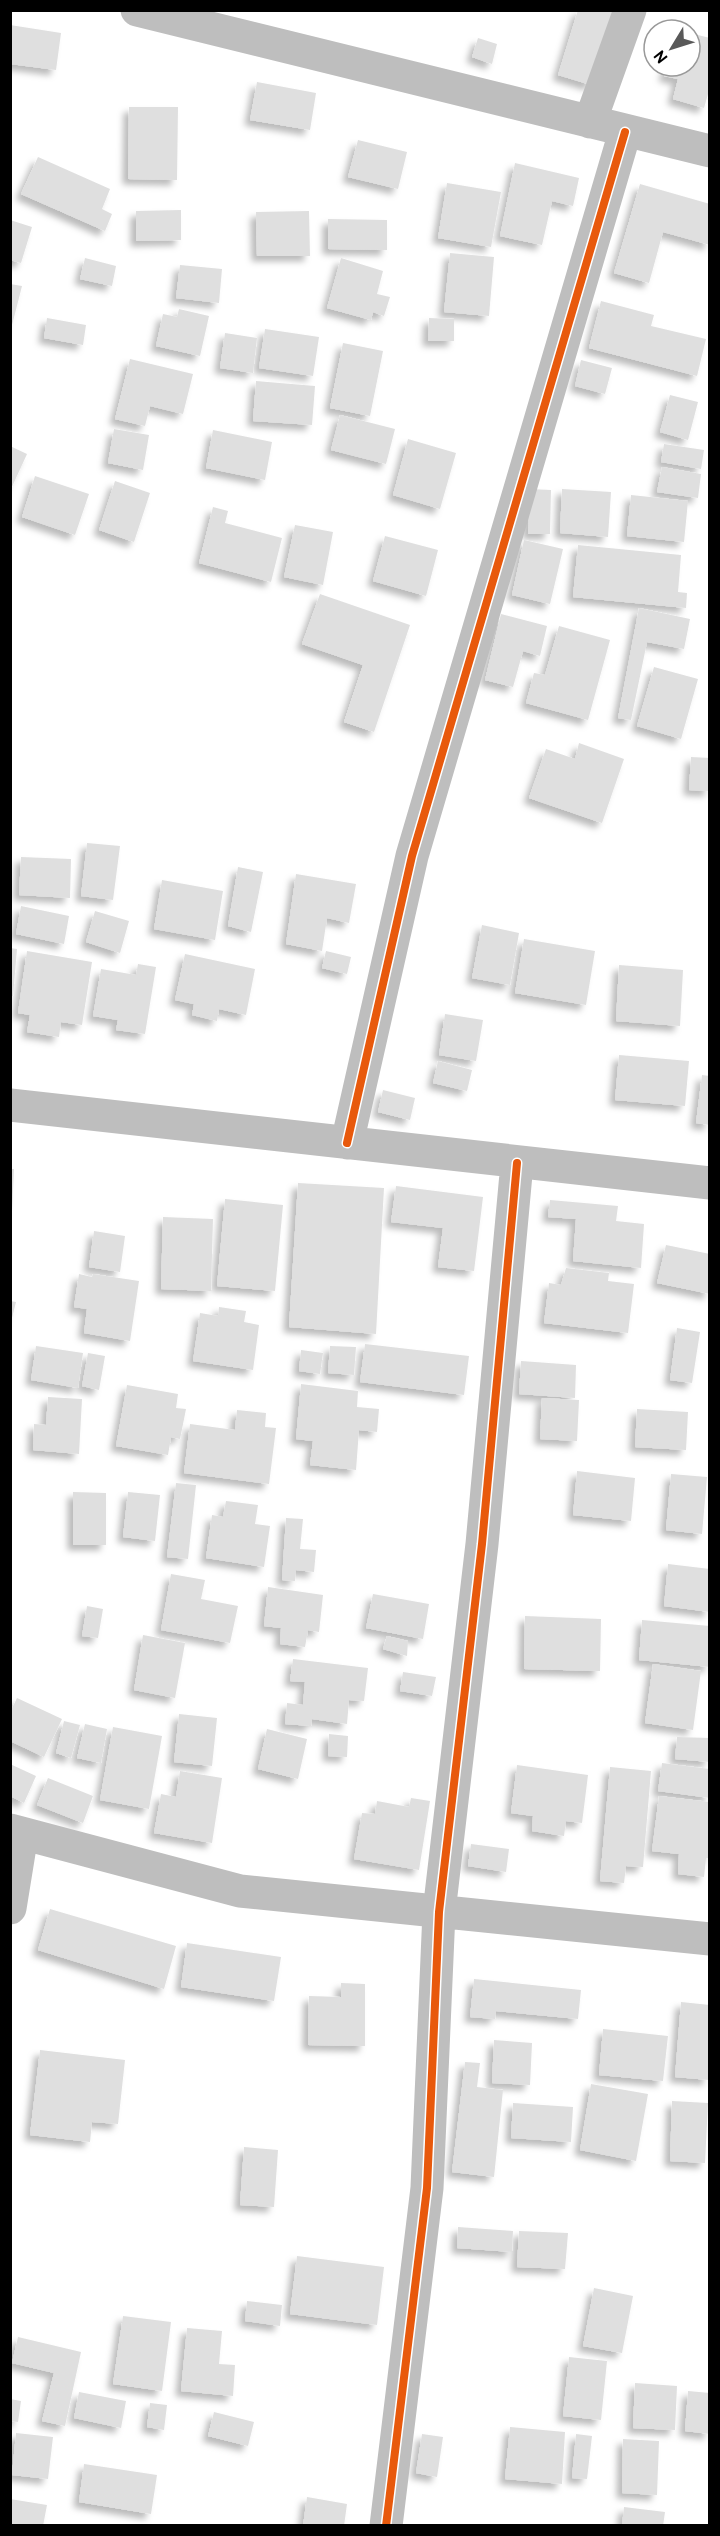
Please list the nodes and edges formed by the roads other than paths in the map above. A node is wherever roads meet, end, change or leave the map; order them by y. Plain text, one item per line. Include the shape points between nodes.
1 (137, 10) edge
2 (630, 10) edge
3 (590, 122) junction
4 (625, 132) junction
5 (710, 151) edge
6 (10, 1105) edge
7 (347, 1143) junction
8 (517, 1163) junction
9 (710, 1183) edge
10 (16, 1832) edge
11 (10, 1908) edge
12 (439, 1912) junction
13 (710, 1939) edge
14 (386, 2526) edge

1 - 3 street
2 - 3 street
3 - 4 street
4 - 5 street
4 - 7 street via 412,856
6 - 7 street
7 - 8 street
8 - 9 street
8 - 12 street via 482,1544
10 - 11 street
10 - 12 street via 240,1891
12 - 13 street
12 - 14 street via 427,2188

